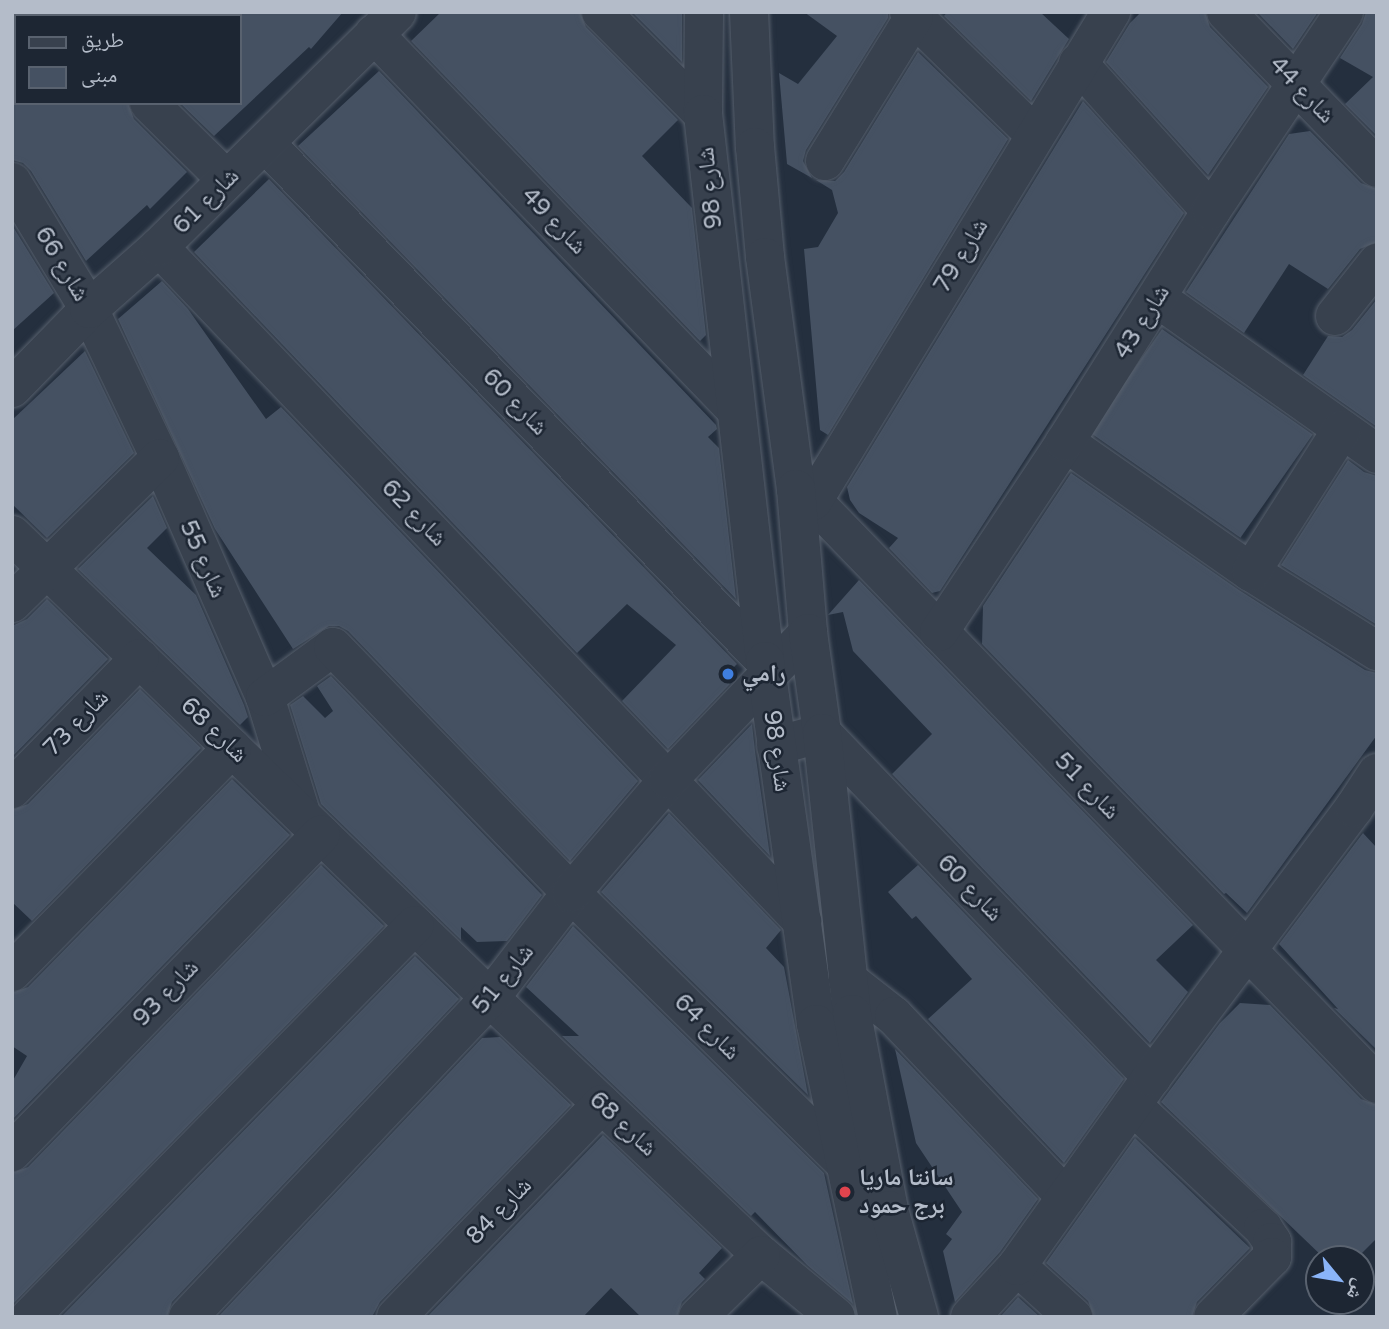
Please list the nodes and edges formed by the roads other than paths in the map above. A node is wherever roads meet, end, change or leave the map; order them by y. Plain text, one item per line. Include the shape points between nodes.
1 (601, 12) edge
2 (704, 12) edge
3 (749, 12) edge
4 (1111, 12) edge
5 (1226, 12) edge
6 (1344, 12) edge
7 (911, 14) edge
8 (386, 23) edge
9 (1078, 63) junction
10 (1298, 86) junction
11 (151, 105) edge
12 (703, 114) junction
13 (1034, 134) junction
14 (265, 143) junction
15 (825, 161) dead end
16 (1377, 168) edge
17 (226, 179) junction
18 (12, 182) edge
19 (1211, 211) junction
20 (159, 247) junction
21 (1377, 263) edge
22 (1157, 298) junction
23 (89, 309) junction
24 (1335, 316) dead end
25 (12, 388) edge
26 (734, 408) junction
27 (1342, 429) junction
28 (1065, 442) junction
29 (1377, 454) edge
30 (160, 458) junction
31 (804, 495) junction
32 (12, 535) edge
33 (47, 568) junction
34 (1251, 572) junction
35 (12, 603) edge
36 (808, 632) junction
37 (939, 632) junction
38 (1377, 651) edge
39 (140, 658) junction
40 (766, 668) junction
41 (265, 697) junction
42 (822, 733) junction
43 (776, 746) junction
44 (232, 748) junction
45 (1377, 773) edge
46 (668, 780) junction
47 (12, 789) edge
48 (1366, 819) edge
49 (311, 825) junction
50 (571, 893) junction
51 (802, 921) junction
52 (415, 925) junction
53 (1250, 951) junction
54 (18, 956) edge
55 (848, 980) junction
56 (490, 998) junction
57 (1377, 1084) edge
58 (1142, 1091) junction
59 (602, 1104) junction
60 (12, 1152) edge
61 (843, 1161) junction
62 (1066, 1197) junction
63 (761, 1255) junction
64 (1017, 1266) junction
65 (30, 1317) edge
66 (188, 1317) edge
67 (396, 1317) edge
68 (698, 1317) edge
69 (836, 1317) edge
70 (878, 1317) edge
71 (919, 1317) edge
72 (970, 1317) edge
73 (1073, 1317) edge
74 (1213, 1317) edge

1 - 12 street
2 - 12 street, شارع 98
3 - 31 street, شارع 98 via 765,257
4 - 9 street, شارع 79
5 - 10 street, شارع 44
6 - 10 street, شارع 43
7 - 13 street
7 - 15 street
8 - 14 street, شارع 61
8 - 26 street, شارع 49
9 - 13 street, شارع 79
9 - 19 street
10 - 16 street, شارع 44
10 - 19 street, شارع 43
11 - 17 street
12 - 26 street, شارع 98
13 - 31 street, شارع 79
14 - 17 street, شارع 61
14 - 40 street, شارع 60
17 - 20 street, شارع 61
18 - 23 street, شارع 66
19 - 22 street, شارع 43
20 - 23 street, شارع 61
20 - 46 street, شارع 62
21 - 24 street
22 - 27 street
22 - 28 street, شارع 43
23 - 25 street, شارع 61
23 - 30 street, شارع 55
26 - 40 street, شارع 98
27 - 29 street
27 - 34 street
28 - 34 street
28 - 37 street, شارع 43
30 - 33 street
30 - 41 street, شارع 55
31 - 36 street, شارع 98
31 - 37 street, شارع 51
32 - 33 street, شارع 68
33 - 35 street
33 - 39 street, شارع 68
34 - 38 street
36 - 40 street, شارع 51
36 - 42 street, شارع 98
37 - 53 street, شارع 51
39 - 44 street, شارع 68
39 - 47 street, شارع 73
40 - 43 street, شارع 98
40 - 46 street, شارع 51
41 - 49 street, شارع 55
41 - 50 street, شارع 64 via 333,647
42 - 43 street
42 - 55 street, شارع 98
42 - 58 street, شارع 60
43 - 51 street, شارع 98
44 - 49 street, شارع 68
44 - 54 street
45 - 48 street
46 - 50 street, شارع 51
46 - 51 street, شارع 62
48 - 53 street
49 - 52 street, شارع 68
49 - 60 street, شارع 93
50 - 56 street, شارع 51
50 - 61 street, شارع 64
51 - 61 street, شارع 98 via 816,1024
52 - 56 street, شارع 68
52 - 65 street
53 - 57 street, شارع 51
53 - 58 street
55 - 62 street via 894,1016
55 - 71 street, شارع 98 via 889,1210
56 - 59 street, شارع 68
56 - 66 street, شارع 51
58 - 62 street
58 - 74 street, شارع 60 via 1272,1242 1272,1257
59 - 63 street, شارع 68
59 - 67 street, شارع 84
61 - 70 street, شارع 98
62 - 64 street
63 - 68 street
63 - 69 street, شارع 68
64 - 72 street
64 - 73 street

